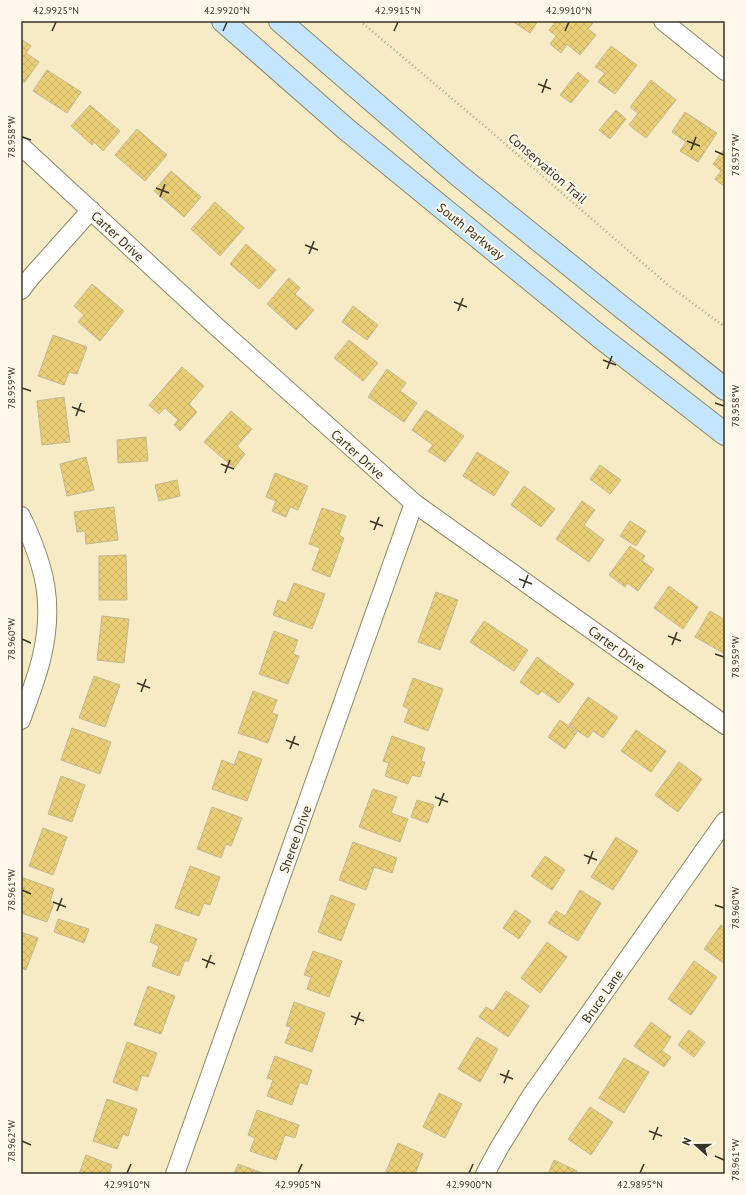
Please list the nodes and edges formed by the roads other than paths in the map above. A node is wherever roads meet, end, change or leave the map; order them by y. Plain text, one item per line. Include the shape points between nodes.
1 (223, 21) edge
2 (280, 21) edge
3 (663, 21) edge
4 (725, 71) edge
5 (21, 146) edge
6 (91, 210) junction
7 (21, 290) edge
8 (725, 389) edge
9 (725, 434) edge
10 (414, 504) junction
11 (21, 516) edge
12 (21, 720) edge
13 (725, 725) edge
14 (725, 821) edge
15 (175, 1174) edge
16 (485, 1174) edge

1 - 9 main road, South Parkway via 346,129 599,336
2 - 8 main road via 458,175
3 - 4 street
5 - 6 street, Carter Drive
6 - 7 street
6 - 10 street, Carter Drive
10 - 13 street, Carter Drive
10 - 15 street, Sheree Drive
11 - 12 street via 44,575 48,608 47,634 41,661
14 - 16 street, Bruce Lane via 531,1096

